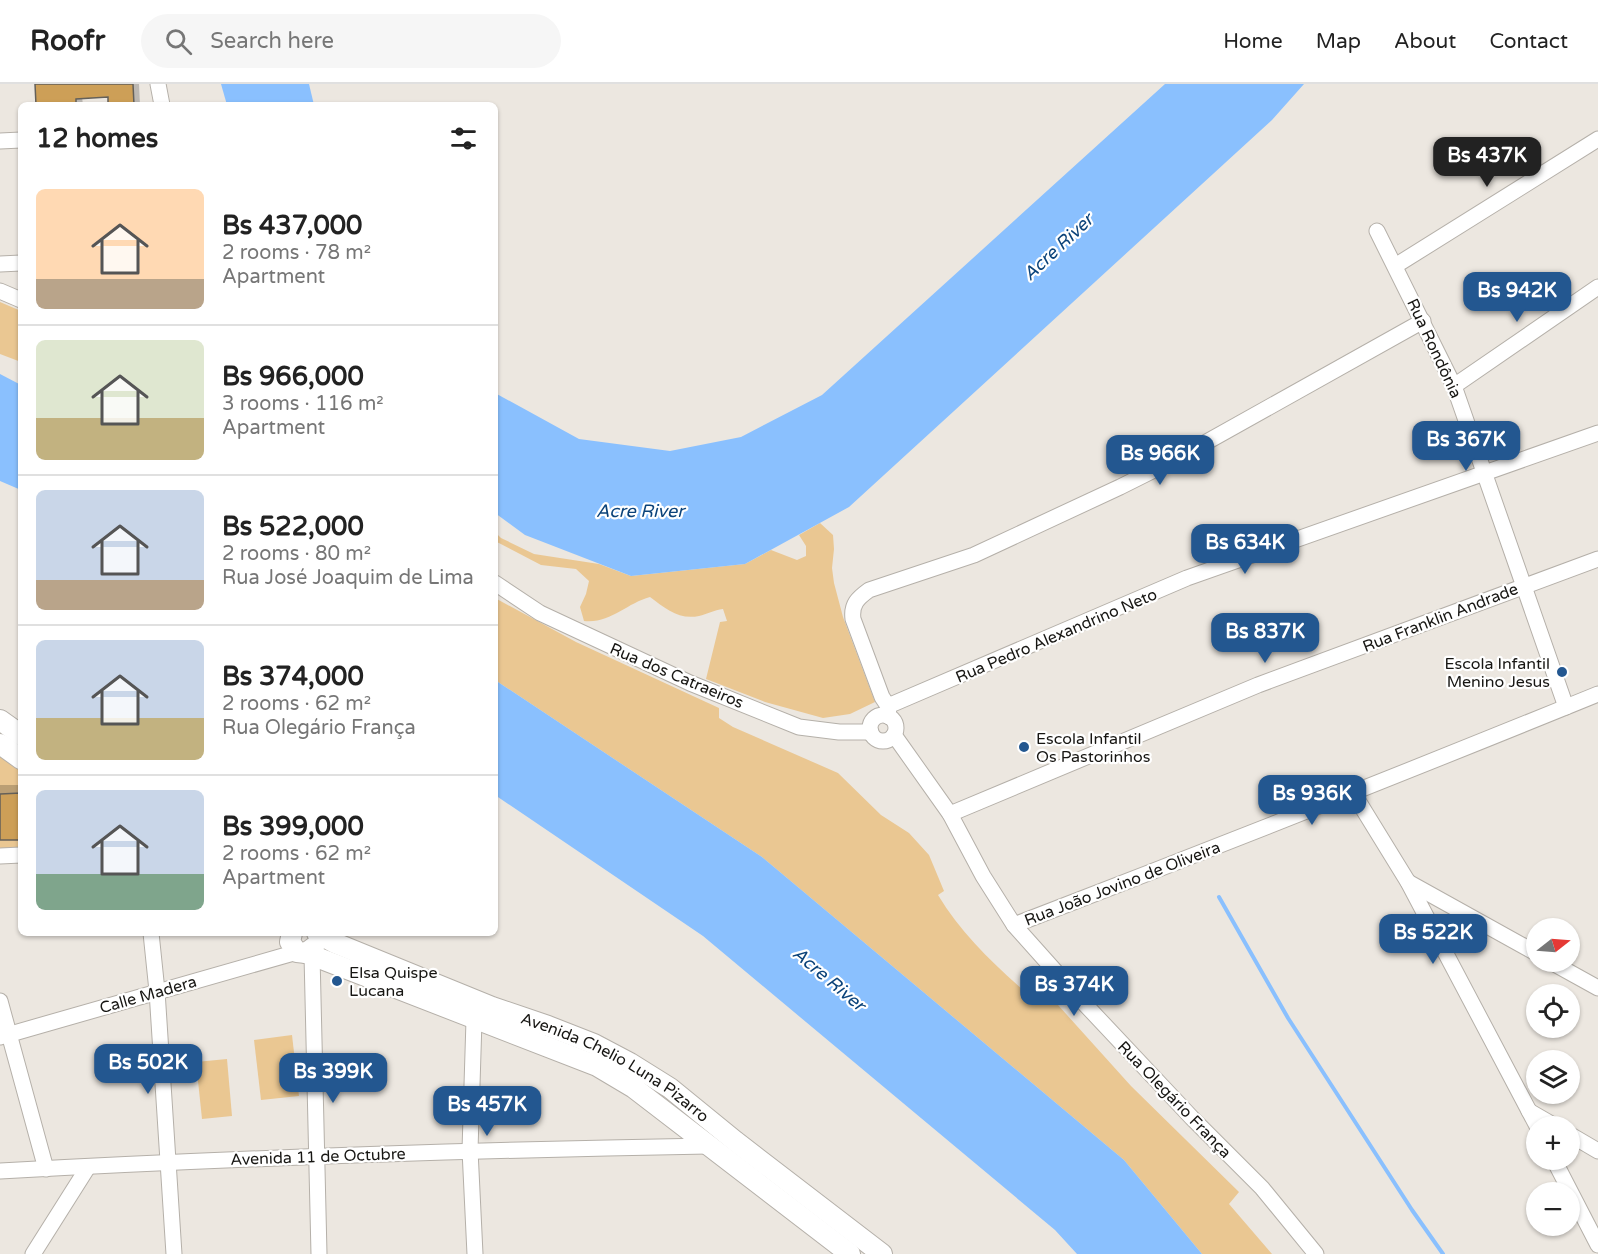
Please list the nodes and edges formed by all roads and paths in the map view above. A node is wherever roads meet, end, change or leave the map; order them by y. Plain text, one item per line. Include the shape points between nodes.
1 (158, 84) edge
2 (161, 102) edge
3 (1598, 139) edge
4 (18, 140) edge
5 (0, 141) edge
6 (1377, 231) dead end
7 (18, 263) edge
8 (0, 264) edge
9 (1395, 266) junction
10 (1598, 287) edge
11 (0, 291) edge
12 (18, 299) edge
13 (1423, 321) junction
14 (1455, 386) junction
15 (1598, 433) edge
16 (1484, 473) junction
17 (1598, 559) edge
18 (498, 585) edge
19 (1523, 586) junction
20 (1598, 694) edge
21 (1566, 707) junction
22 (888, 711) junction
23 (0, 720) edge
24 (871, 732) junction
25 (18, 733) edge
26 (894, 735) junction
27 (0, 744) edge
28 (18, 757) edge
29 (1352, 791) junction
30 (950, 814) junction
31 (18, 855) edge
32 (0, 856) edge
33 (1408, 882) junction
34 (1014, 925) junction
35 (151, 936) edge
36 (316, 936) edge
37 (321, 936) edge
38 (296, 945) edge
39 (1526, 947) edge
40 (1569, 972) edge
41 (1598, 988) edge
42 (157, 991) junction
43 (0, 1002) edge
44 (474, 1020) junction
45 (5, 1036) edge
46 (1529, 1111) junction
47 (1532, 1116) edge
48 (1538, 1116) edge
49 (1580, 1140) edge
50 (708, 1146) junction
51 (470, 1150) junction
52 (1598, 1151) edge
53 (317, 1157) junction
54 (169, 1161) junction
55 (88, 1167) junction
56 (46, 1169) junction
57 (1559, 1170) edge
58 (0, 1171) edge
59 (1598, 1245) edge
60 (33, 1254) edge
61 (174, 1254) edge
62 (319, 1254) edge
63 (475, 1254) edge
64 (849, 1254) edge
65 (882, 1254) edge
66 (1316, 1254) edge

1 - 2 street
3 - 9 street
4 - 5 street
6 - 9 street, Rua Rondônia
7 - 8 street
9 - 13 street, Rua Rondônia
10 - 14 street
11 - 12 street
13 - 14 street, Rua Rondônia
13 - 22 street via 1120,487 974,555 869,590 857,598 853,619
14 - 16 street, Rua Rondônia
15 - 16 street, Rua Pedro Alexandrino Neto
16 - 19 street, Rua Rondônia
16 - 22 street, Rua Pedro Alexandrino Neto via 1187,578
17 - 19 street, Rua Franklin Andrade
18 - 24 street, Rua dos Catraeiros via 550,618 690,683 799,727
19 - 21 street, Rua Rondônia
19 - 30 street, Rua Franklin Andrade via 1258,685
20 - 21 street, Rua João Jovino de Oliveira
21 - 29 street, Rua João Jovino de Oliveira
22 - 24 street via 877,717
22 - 26 street via 896,726
23 - 25 main road
24 - 26 street via 884,741
26 - 30 street, Rua Olegário França
27 - 28 main road
29 - 33 street
29 - 34 street, Rua João Jovino de Oliveira
30 - 34 street, Rua Olegário França
31 - 32 street
33 - 39 street
33 - 46 street
34 - 66 street, Rua Olegário França via 1262,1188
35 - 42 street
36 - 38 main road via 315,946
37 - 65 main road, Avenida Chelio Luna Pizarro via 594,1044 630,1063 670,1088
38 - 42 street, Calle Madera
38 - 44 main road, Avenida Chelio Luna Pizarro
38 - 53 street
40 - 41 street
42 - 45 street, Calle Madera
42 - 54 street
43 - 45 street
44 - 50 main road, Avenida Chelio Luna Pizarro via 597,1066 634,1088
44 - 51 street
45 - 56 street
46 - 47 street
46 - 48 street
49 - 52 street
50 - 51 street, Avenida 11 de Octubre
50 - 64 main road, Avenida Chelio Luna Pizarro
51 - 53 street, Avenida 11 de Octubre
51 - 63 street
53 - 54 street, Avenida 11 de Octubre
53 - 62 street
54 - 55 street, Avenida 11 de Octubre
54 - 61 street
55 - 56 street, Avenida 11 de Octubre
55 - 60 street
56 - 58 street, Avenida 11 de Octubre
57 - 59 street

